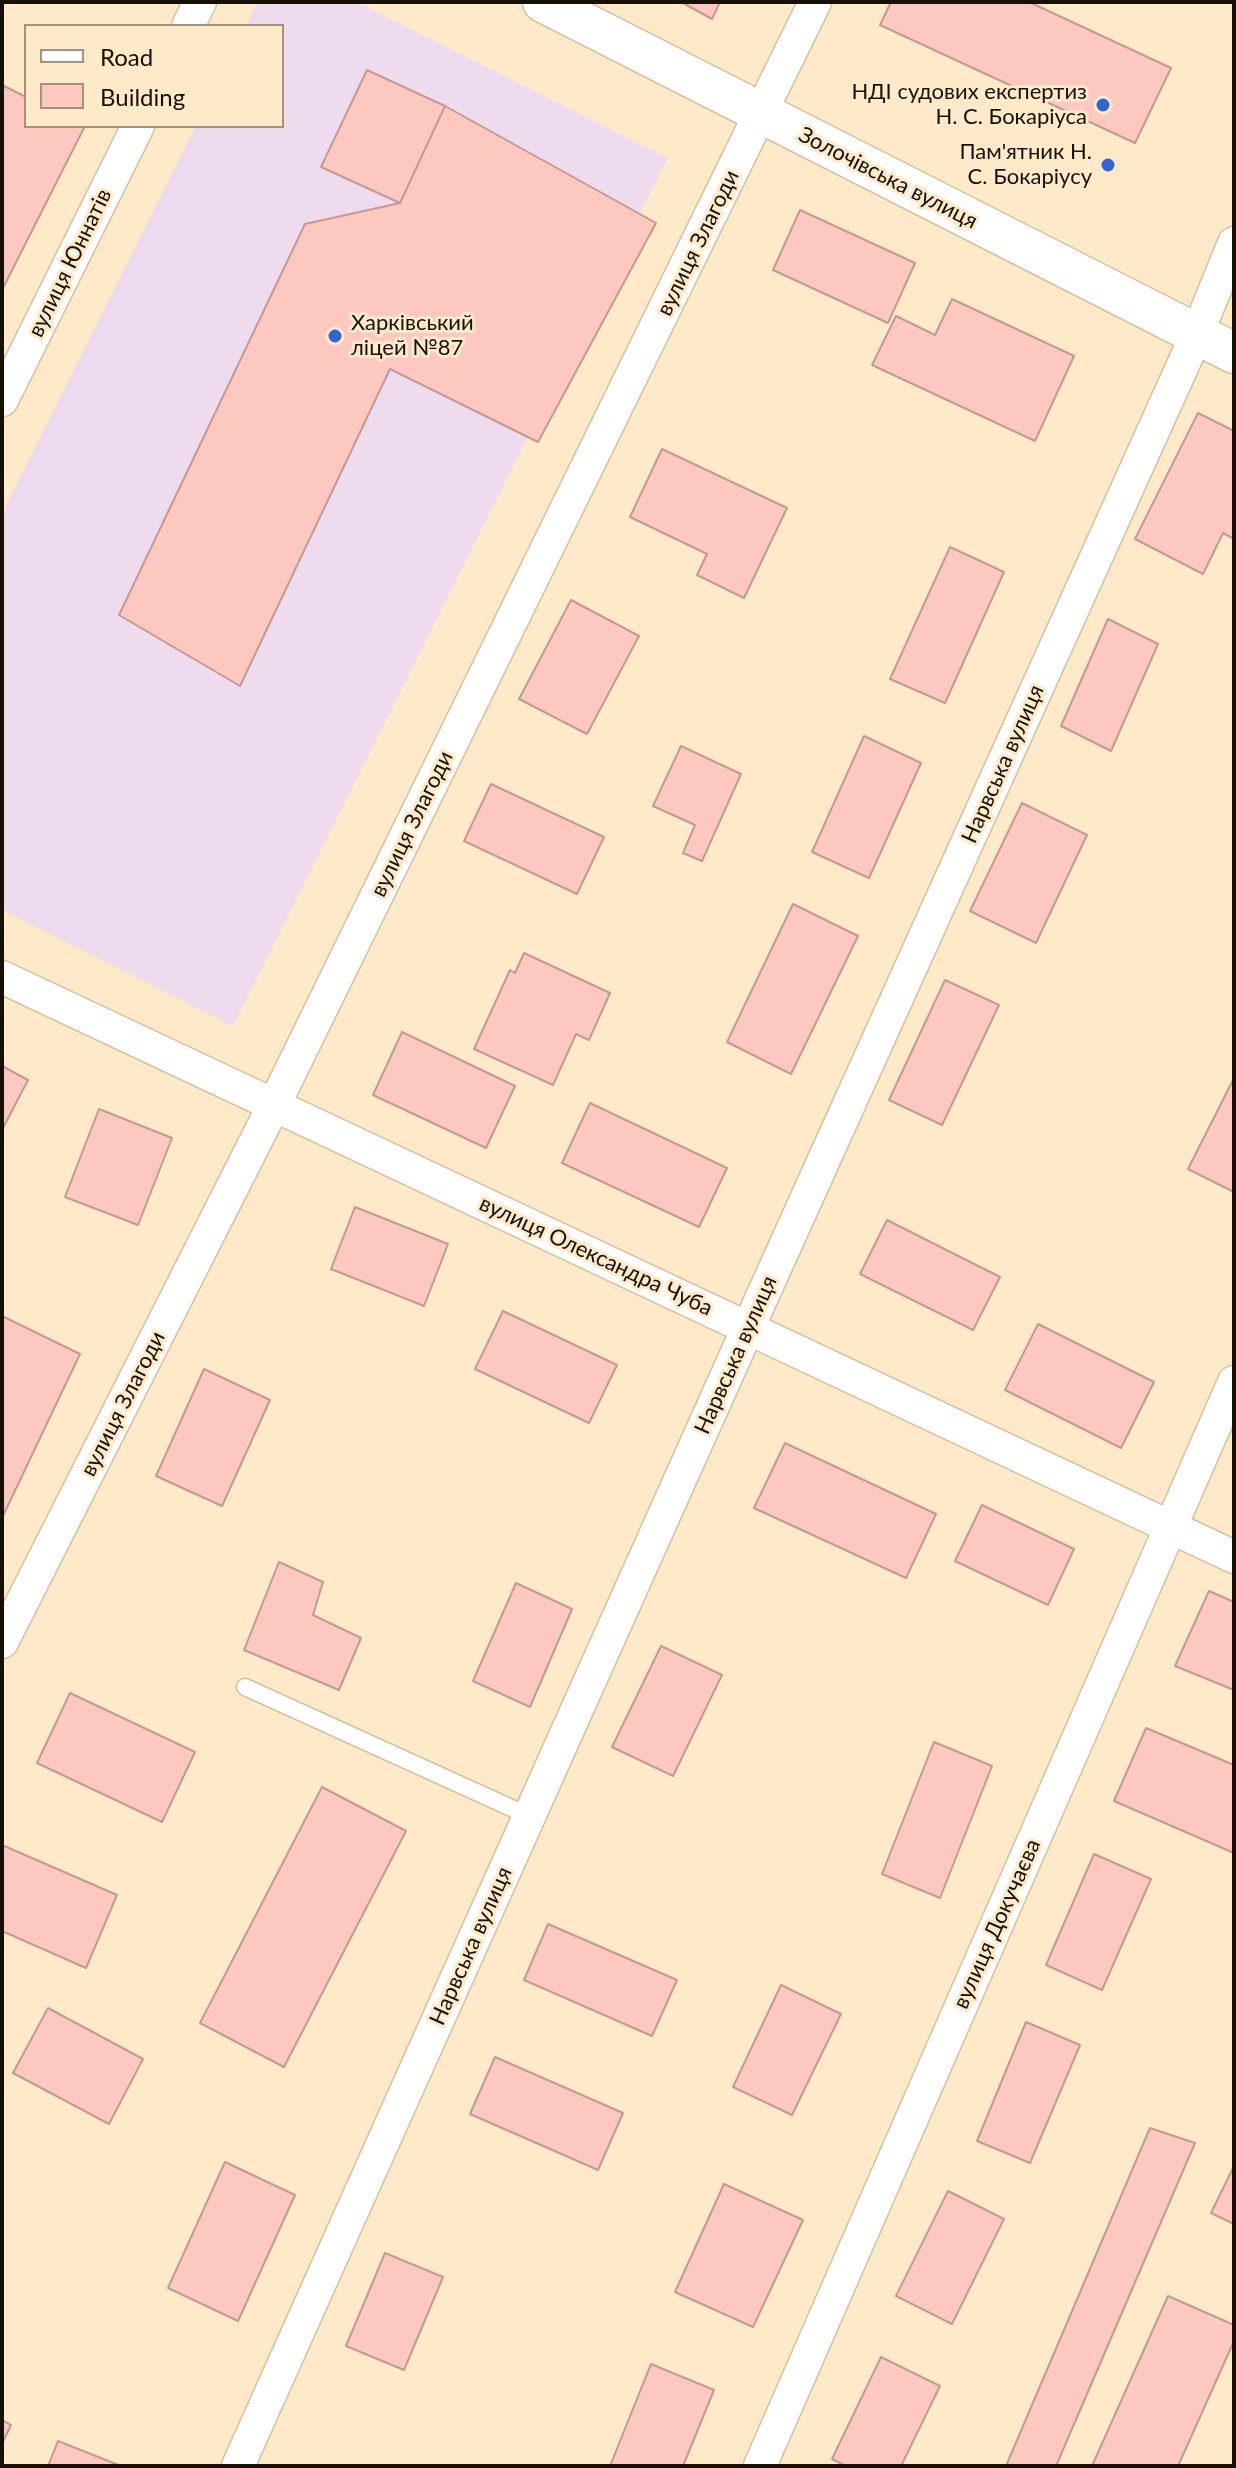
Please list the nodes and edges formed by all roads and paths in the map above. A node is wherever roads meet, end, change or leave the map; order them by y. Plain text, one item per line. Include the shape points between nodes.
1 (200, 2) edge
2 (815, 2) edge
3 (561, 6) edge
4 (189, 24) edge
5 (762, 114) junction
6 (137, 128) edge
7 (1234, 243) edge
8 (1197, 334) junction
9 (1234, 353) edge
10 (2, 400) edge
11 (2, 977) edge
12 (274, 1105) junction
13 (748, 1328) junction
14 (1234, 1382) edge
15 (1171, 1527) junction
16 (1234, 1557) edge
17 (2, 1642) edge
18 (245, 1687) dead end
19 (529, 1816) junction
20 (238, 2466) edge
21 (760, 2466) edge

1 - 4 street
2 - 5 street, вулиця Злагоди
3 - 5 street, Золочівська вулиця
5 - 8 street, Золочівська вулиця
5 - 12 street, вулиця Злагоди
6 - 10 street, вулиця Юннатів
7 - 8 street, Нарвська вулиця
8 - 9 street, Золочівська вулиця
8 - 13 street, Нарвська вулиця
11 - 12 street, вулиця Олександра Чуба
12 - 13 street, вулиця Олександра Чуба
12 - 17 street, вулиця Злагоди
13 - 15 street, вулиця Олександра Чуба
13 - 19 street, Нарвська вулиця
14 - 15 street, вулиця Докучаєва
15 - 16 street, вулиця Олександра Чуба
15 - 21 street, вулиця Докучаєва
18 - 19 lane
19 - 20 street, Нарвська вулиця

